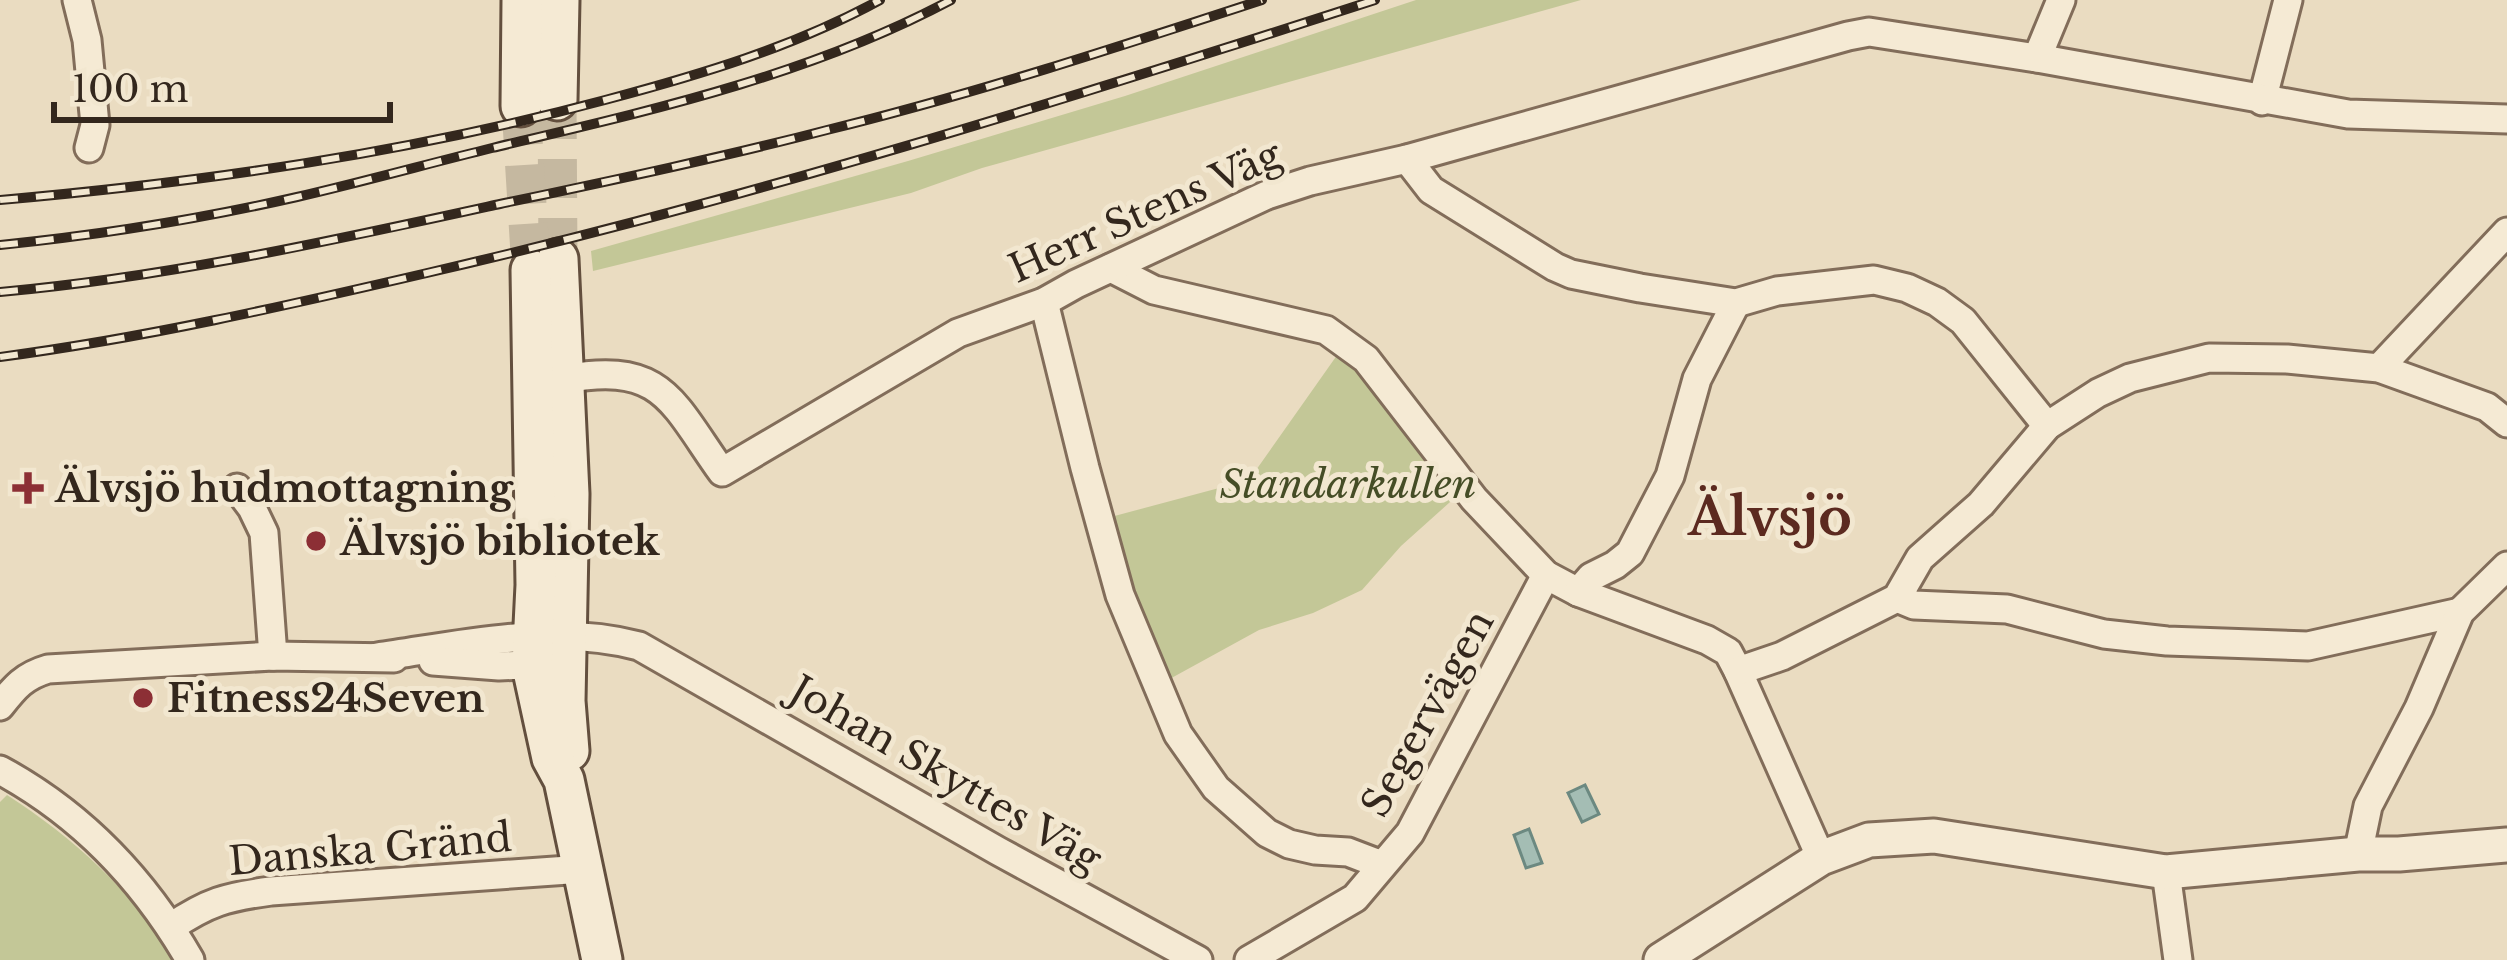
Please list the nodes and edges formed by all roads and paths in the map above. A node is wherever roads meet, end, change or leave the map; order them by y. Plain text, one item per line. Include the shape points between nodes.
1 (77, 0) edge
2 (522, 0) edge
3 (559, 0) edge
4 (2061, 0) edge
5 (2288, 0) edge
6 (2037, 58) junction
7 (2261, 101) junction
8 (2507, 119) edge
9 (89, 148) dead end
10 (1407, 159) junction
11 (2507, 232) edge
12 (1111, 268) junction
13 (1044, 302) junction
14 (1736, 303) junction
15 (2379, 368) junction
16 (565, 380) junction
17 (2507, 423) edge
18 (2047, 426) junction
19 (237, 488) dead end
20 (2507, 566) edge
21 (1546, 575) junction
22 (1578, 592) junction
23 (1897, 598) junction
24 (2460, 613) junction
25 (550, 651) junction
26 (273, 656) junction
27 (1738, 671) junction
28 (0, 706) edge
29 (0, 770) edge
30 (2507, 845) edge
31 (2358, 854) junction
32 (1821, 858) junction
33 (1382, 865) junction
34 (583, 869) junction
35 (2166, 872) junction
36 (171, 927) junction
37 (190, 960) edge
38 (602, 960) edge
39 (1198, 960) edge
40 (1249, 960) edge
41 (1661, 960) edge
42 (2178, 960) edge

1 - 9 street via 95,125
2 - 3 main road via 539,103
4 - 6 street
5 - 7 street
6 - 7 street, Herr Stens Väg
6 - 10 street, Herr Stens Väg via 1869,32
7 - 8 street, Herr Stens Väg via 2348,114
10 - 12 street, Herr Stens Väg via 1267,195
10 - 14 street via 1431,190 1555,267
11 - 15 street
12 - 13 street, Herr Stens Väg
12 - 21 street via 1154,290 1326,330 1366,359 1474,499
13 - 16 street, Herr Stens Väg via 958,333 722,472 668,395 648,381
13 - 33 street via 1120,595 1178,734 1216,788 1268,833
14 - 18 street via 1859,281 1907,288 1963,321
14 - 22 street via 1696,379 1670,476 1630,554
15 - 17 street via 2487,407
15 - 18 street via 2209,358 2130,378
16 - 25 main road via 569,514
16 - 25 main road via 545,264 536,585
18 - 23 street via 1982,504 1920,558
19 - 26 street via 264,533
20 - 24 street
21 - 22 street
21 - 33 street, Segervägen via 1410,833
22 - 27 street via 1707,640
23 - 24 street via 2008,609 2104,634 2308,646
23 - 27 street
24 - 31 street via 2368,806
25 - 26 street, Johan Skyttes Väg
25 - 34 main road via 565,701 564,780
25 - 39 street, Johan Skyttes Väg via 618,640 639,646
26 - 28 street, Johan Skyttes Väg via 48,669 28,675
27 - 32 street
29 - 36 street via 96,839
30 - 31 street
31 - 35 street
32 - 35 street via 1869,840 1934,836
32 - 41 street
33 - 40 street, Segervägen via 1355,898
34 - 36 street, Danska Gränd via 226,897
34 - 38 main road
35 - 42 street
36 - 37 street

